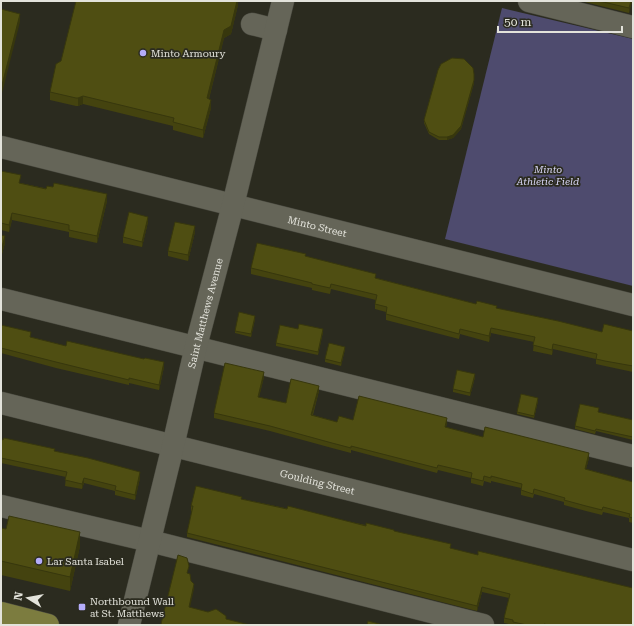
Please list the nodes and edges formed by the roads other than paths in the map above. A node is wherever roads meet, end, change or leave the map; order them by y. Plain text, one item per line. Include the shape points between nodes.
1 (283, 1) edge
2 (529, 1) edge
3 (252, 24) dead end
4 (633, 27) edge
5 (276, 30) junction
6 (1, 146) edge
7 (233, 205) junction
8 (1, 298) edge
9 (633, 305) edge
10 (196, 346) junction
11 (1, 403) edge
12 (173, 446) junction
13 (633, 456) edge
14 (1, 506) edge
15 (150, 542) junction
16 (633, 560) edge
17 (1, 613) edge
18 (48, 625) edge
19 (129, 625) edge
20 (483, 625) edge

1 - 5 street, Saint Matthews Avenue
2 - 4 street
3 - 5 street
5 - 7 street, Saint Matthews Avenue
6 - 7 street, Minto Street
7 - 9 street, Minto Street
7 - 10 street, Saint Matthews Avenue
8 - 10 street
10 - 12 street, Saint Matthews Avenue
10 - 13 street
11 - 12 street, Goulding Street
12 - 15 street, Saint Matthews Avenue
12 - 16 street, Goulding Street
14 - 15 street
15 - 19 street, Saint Matthews Avenue
15 - 20 street
17 - 18 main road

